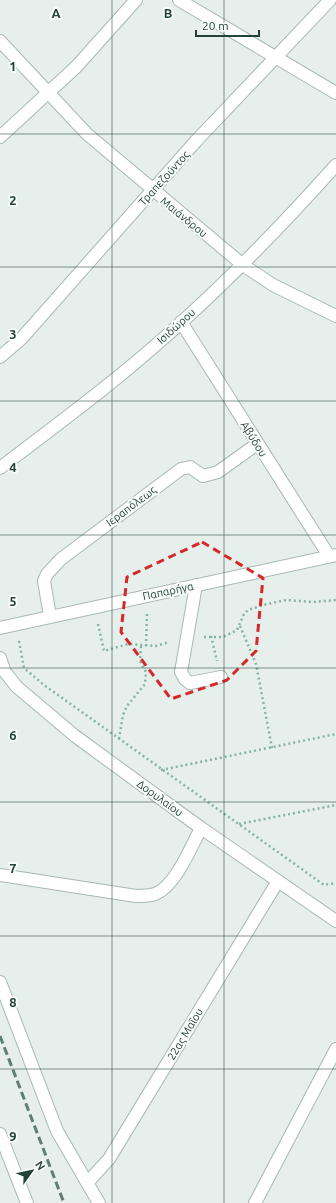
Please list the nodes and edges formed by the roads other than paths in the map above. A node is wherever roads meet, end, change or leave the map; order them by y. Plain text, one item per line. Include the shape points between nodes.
1 (136, 0) edge
2 (180, 0) edge
3 (330, 0) edge
4 (0, 41) edge
5 (276, 58) junction
6 (336, 93) edge
7 (48, 94) junction
8 (0, 137) edge
9 (336, 165) edge
10 (152, 190) junction
11 (243, 265) junction
12 (336, 316) edge
13 (181, 322) junction
14 (0, 357) edge
15 (257, 444) junction
16 (0, 468) edge
17 (333, 556) edge
18 (196, 585) junction
19 (50, 616) junction
20 (0, 628) edge
21 (0, 658) edge
22 (221, 677) road end
23 (201, 828) junction
24 (0, 875) edge
25 (278, 882) junction
26 (336, 921) edge
27 (0, 982) edge
28 (336, 1049) edge
29 (0, 1134) edge
30 (88, 1182) junction
31 (27, 1203) edge
32 (99, 1203) edge
33 (255, 1203) edge

1 - 7 street via 81,62
2 - 5 street
3 - 5 street, Τραπεζούντος
4 - 7 street, Μαιάνδρου
5 - 6 street
5 - 10 street, Τραπεζούντος
7 - 8 street
7 - 10 street, Μαιάνδρου via 87,134
9 - 11 street, Ισιδώρου
10 - 11 street, Μαιάνδρου
10 - 14 street, Τραπεζούντος via 21,339
11 - 12 street, Μαιάνδρου via 273,285
11 - 13 street, Ισιδώρου
13 - 15 street, Αβύδου
13 - 16 street, Ισιδώρου via 125,372
15 - 17 street, Αβύδου
15 - 19 street, Ιεραπόλεως via 214,474 203,476 190,467 181,468 61,559 44,580
17 - 18 street, Παπαρήγα
18 - 19 street, Παπαρήγα
18 - 22 street via 181,667 184,679 192,683
19 - 20 street, Παπαρήγα
21 - 23 street, Δορυλαίου via 5,672 33,702
23 - 24 street via 176,875 166,888 154,895 136,896
23 - 25 street, Δορυλαίου
25 - 26 street, Δορυλαίου
25 - 30 street, 22ας Μαΐου via 109,1159
27 - 30 street via 57,1131
28 - 33 street
29 - 31 street
30 - 32 street

